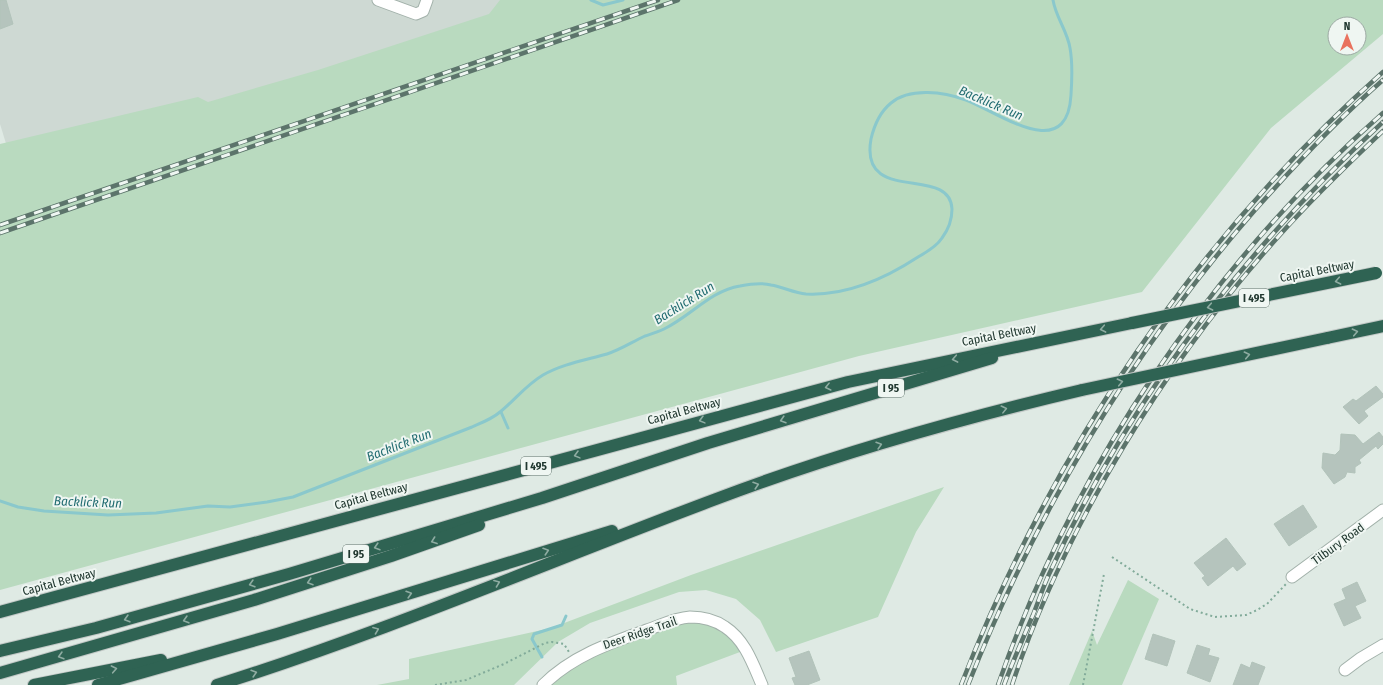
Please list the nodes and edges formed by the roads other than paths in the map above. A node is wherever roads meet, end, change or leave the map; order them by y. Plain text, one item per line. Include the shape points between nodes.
1 (378, 0) edge
2 (427, 0) edge
3 (1379, 273) edge
4 (1132, 323) joint
5 (1383, 326) edge
6 (1075, 334) junction
7 (708, 443) junction
8 (719, 498) junction
9 (1383, 510) edge
10 (1292, 577) road end
11 (0, 612) edge
12 (278, 634) junction
13 (1383, 645) edge
14 (0, 651) edge
15 (1345, 670) dead end
16 (0, 673) edge
17 (34, 685) edge
18 (98, 685) edge
19 (217, 685) edge
20 (543, 685) edge
21 (762, 685) edge

1 - 2 street via 416,14 423,11
3 -> 4 highway, Capital Beltway / I 495, bridge
4 -> 6 highway, Capital Beltway / I 95
8 -> 5 highway, bridge via 923,431 1082,390
6 -> 7 highway, I 95
6 -> 11 highway, Capital Beltway / I 495 via 812,391
7 -> 14 highway, I 95 via 542,498 289,574 96,628
7 -> 16 highway via 383,558 254,600
12 -> 8 highway
19 -> 8 highway via 353,639
9 - 10 street, Tilbury Road
17 -> 12 highway
12 - 18 highway
13 - 15 street
20 - 21 street, Deer Ridge Trail via 574,661 606,645 672,620 690,617 702,618 725,627 740,640

